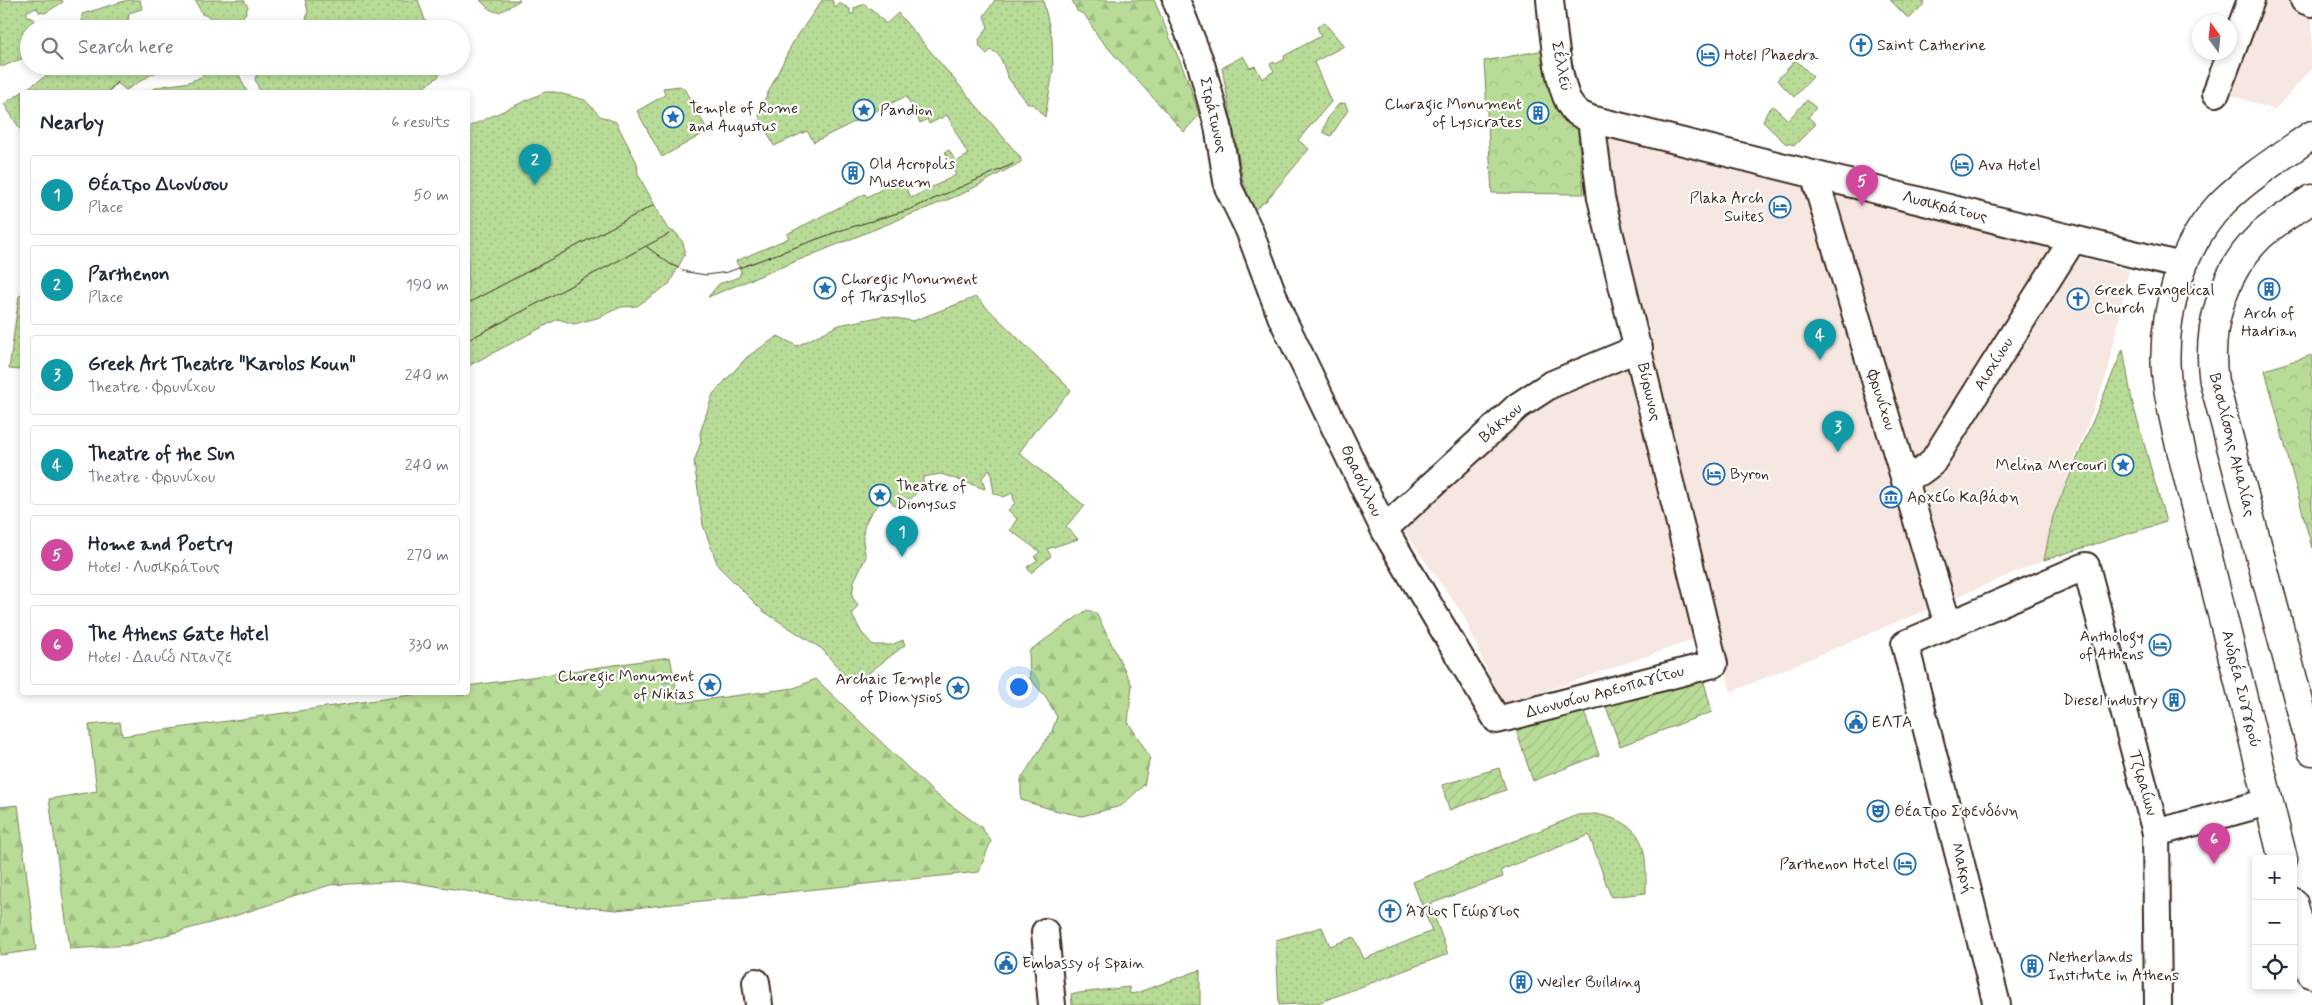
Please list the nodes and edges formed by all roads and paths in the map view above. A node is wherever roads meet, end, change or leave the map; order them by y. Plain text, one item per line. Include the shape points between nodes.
1 (1176, 0) edge
2 (1550, 0) edge
3 (2251, 0) edge
4 (2304, 0) edge
5 (2312, 3) edge
6 (2216, 92) dead end
7 (1591, 119) junction
8 (2312, 135) edge
9 (1814, 174) junction
10 (2312, 199) edge
11 (1249, 230) joint
12 (2072, 239) junction
13 (2182, 266) junction
14 (1639, 348) junction
15 (1904, 477) junction
16 (1384, 529) junction
17 (1948, 625) junction
18 (1714, 664) joint
19 (1497, 720) joint
20 (2312, 751) edge
21 (2268, 802) junction
22 (2156, 833) junction
23 (2282, 855) edge
24 (2297, 917) edge
25 (1045, 932) dead end
26 (2312, 974) edge
27 (1052, 1005) edge
28 (1996, 1005) edge
29 (2158, 1005) edge

1 - 11 street, Στράτωνος via 1206,82 1218,126 1228,188
2 - 7 street, Σέλλεϋ via 1560,76 1566,96 1574,109
3 - 6 street
4 - 5 street
7 - 9 street, Λυσικράτους
7 - 14 street, Βύρωνος via 1601,198
8 - 13 main road via 2222,203 2198,234
9 - 12 street, Λυσικράτους
9 - 15 street, Φρυνίχου
10 - 20 main road, Βασιλίσσης Αμαλίας via 2273,225 2239,262 2224,294 2211,352 2214,382
11 - 16 street, Θρασύλλου via 1280,316
12 - 13 street, Λυσικράτους
12 - 15 street, Αισχίνου via 1932,463 1920,472
13 - 21 main road, Ανδρέα Συγγρού via 2168,325 2166,373 2177,433
14 - 16 street, Βάκχου via 1550,385 1518,406
14 - 18 street, Βύρωνος
15 - 17 street, Φρυνίχου
16 - 19 street, Θρασύλλου
17 - 22 street, Τζιραίων via 2086,566
17 - 28 street, Μακρή via 1905,644
18 - 19 street, Διονυσίου Αρεοπαγίτου
21 - 22 street
21 - 23 main road, Ανδρέα Συγγρού
22 - 29 street, Τζιραίων
24 - 26 main road
25 - 27 street

